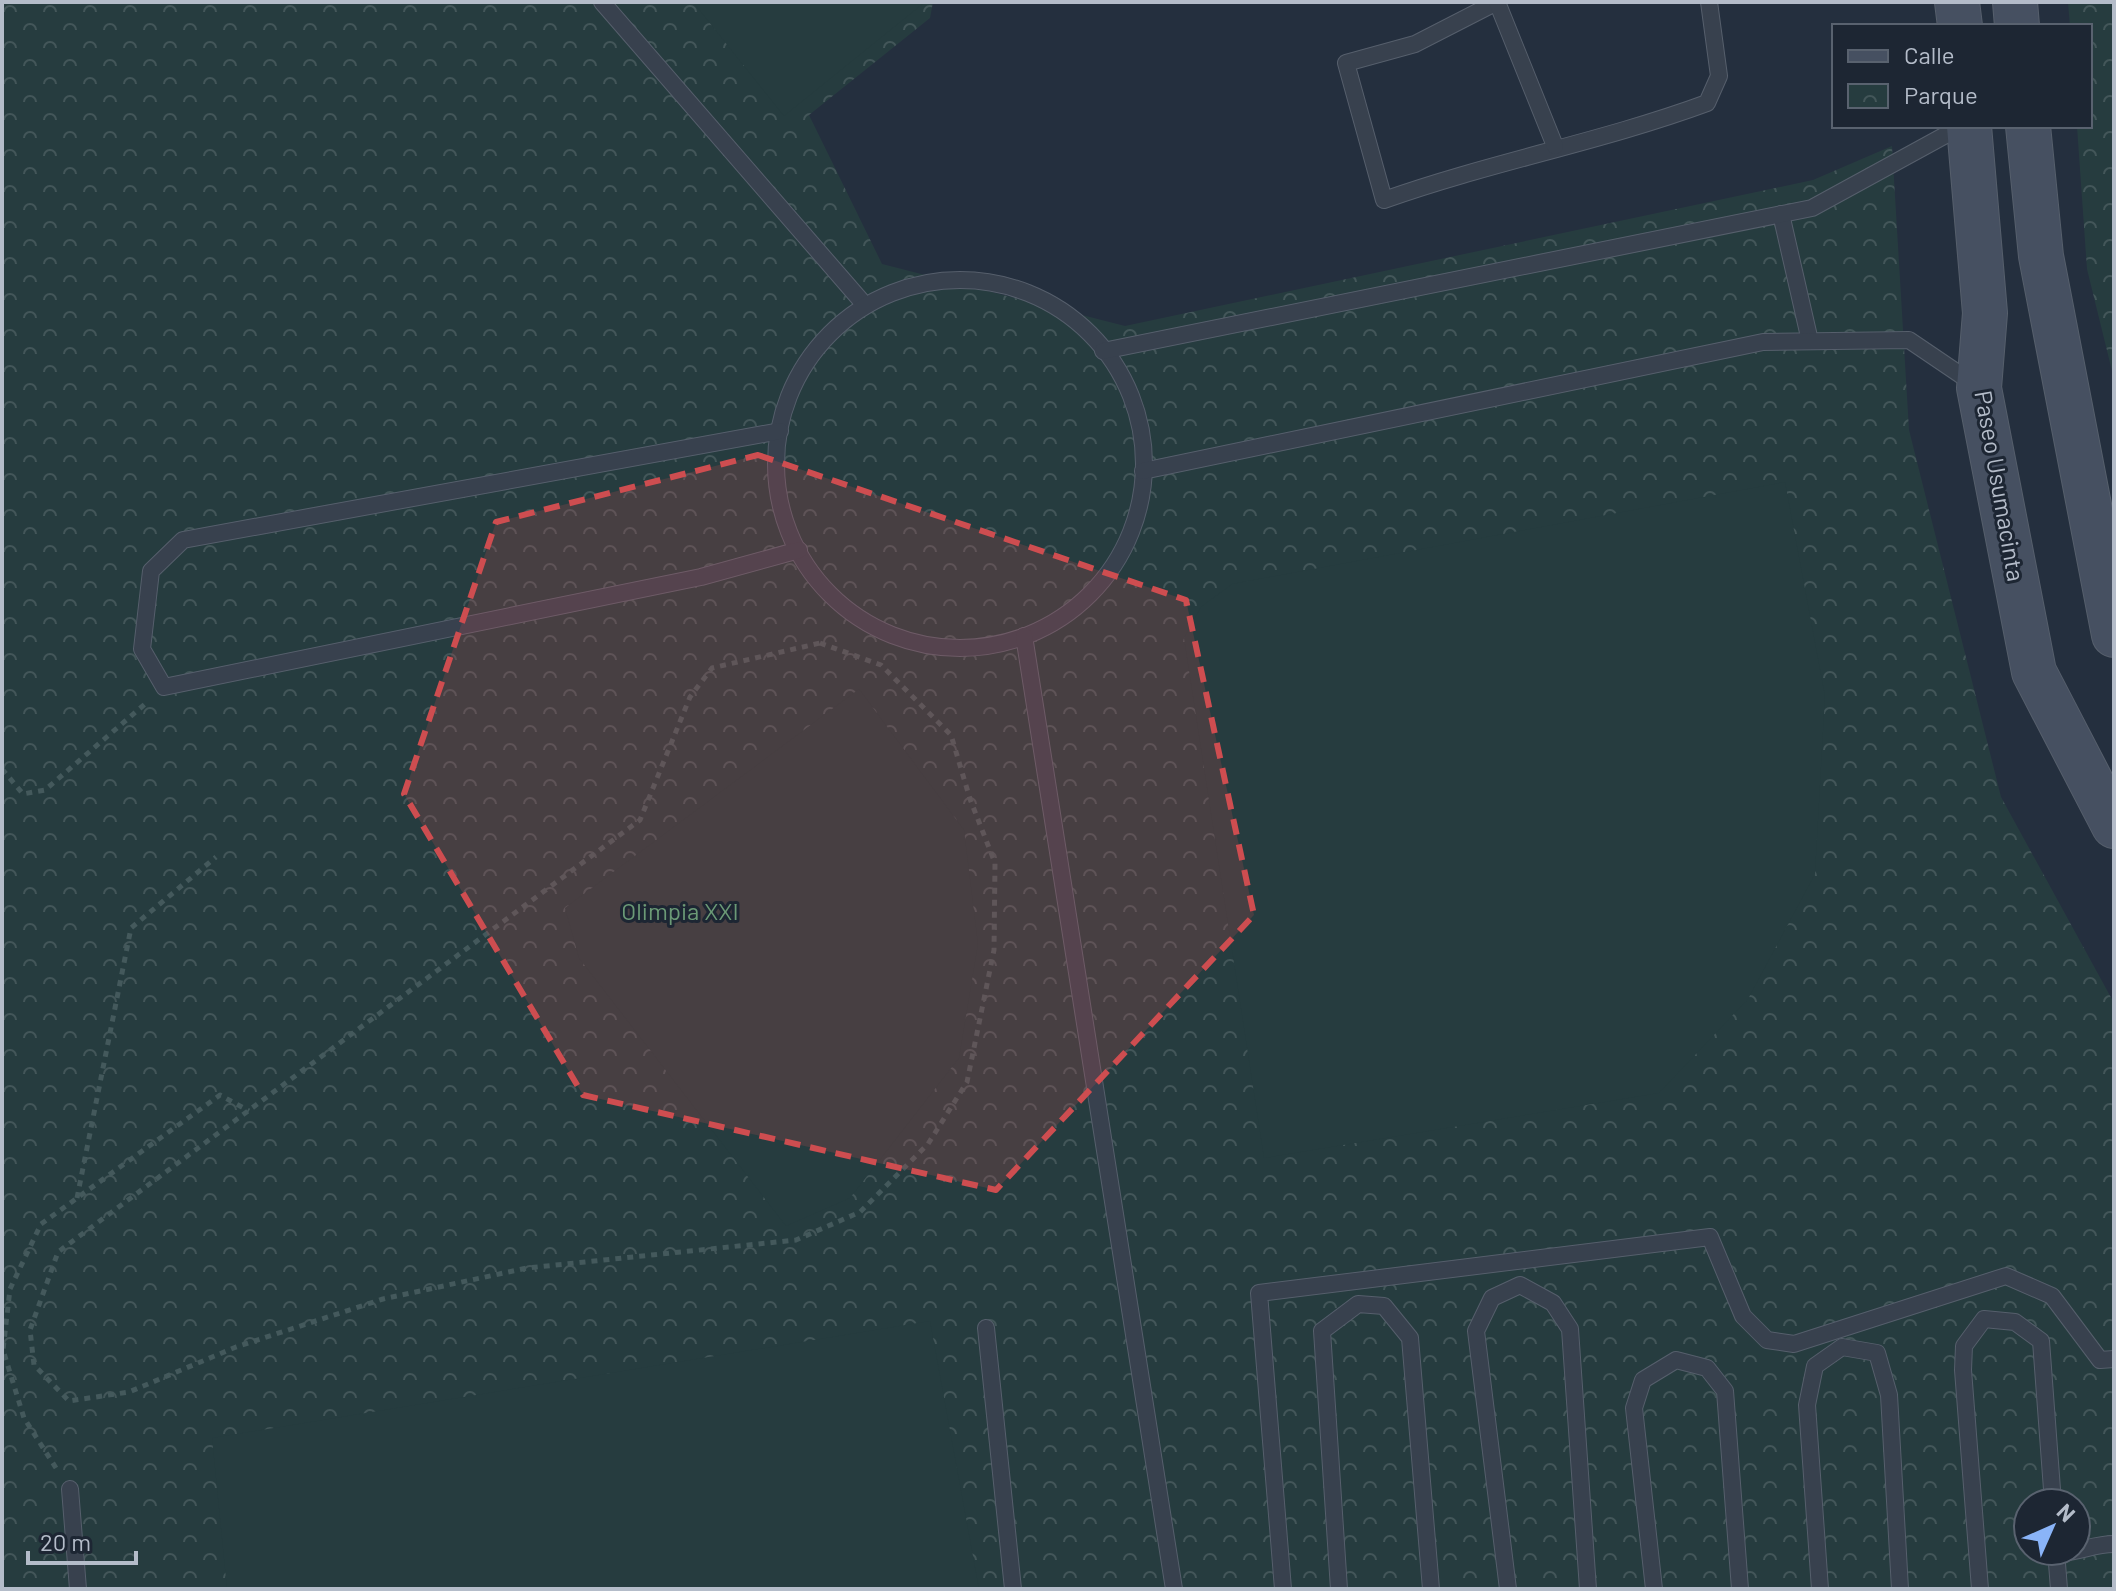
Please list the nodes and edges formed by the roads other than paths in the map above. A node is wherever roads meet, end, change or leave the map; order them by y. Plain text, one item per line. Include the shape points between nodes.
1 (602, 2) edge
2 (1497, 2) edge
3 (1709, 2) edge
4 (1957, 2) edge
5 (2015, 2) edge
6 (1960, 24) edge
7 (2017, 24) edge
8 (1958, 128) edge
9 (1969, 128) edge
10 (2028, 128) edge
11 (1555, 146) junction
12 (1781, 214) junction
13 (864, 304) junction
14 (1810, 341) junction
15 (1103, 351) junction
16 (1979, 388) junction
17 (780, 431) junction
18 (1143, 471) junction
19 (799, 550) junction
20 (2114, 635) edge
21 (1024, 636) junction
22 (2114, 826) edge
23 (986, 1328) dead end
24 (2114, 1359) edge
25 (2052, 1487) edge
26 (70, 1489) road end
27 (2114, 1544) edge
28 (2092, 1545) edge
29 (2057, 1567) edge
30 (78, 1589) edge
31 (1013, 1589) edge
32 (1174, 1589) edge
33 (1283, 1589) edge
34 (1339, 1589) edge
35 (1431, 1589) edge
36 (1508, 1589) edge
37 (1588, 1589) edge
38 (1654, 1589) edge
39 (1740, 1589) edge
40 (1820, 1589) edge
41 (1900, 1589) edge
42 (1980, 1589) edge
43 (2059, 1589) edge

1 - 13 lane
2 - 11 lane
2 - 11 lane via 1415,44 1346,63 1384,200
3 - 11 lane via 1719,76 1707,103 1640,128
4 - 6 main road
5 - 7 main road
8 - 12 lane via 1812,208
9 - 16 main road, Paseo Usumacinta via 1985,313
10 - 20 main road via 2041,256
12 - 14 lane
12 - 15 lane
13 - 15 lane via 919,282 978,279 1035,295 1085,327
13 - 17 lane via 816,346 785,401
14 - 16 lane via 1909,340
14 - 18 lane via 1763,342
15 - 18 lane via 1121,374 1142,429
16 - 22 main road, Paseo Usumacinta via 2034,672
17 - 19 lane via 774,464 785,527
17 - 19 lane via 183,540 151,571 142,649 164,687 701,577
18 - 21 lane via 1127,545 1093,594 1046,629
19 - 21 lane via 818,582 866,623 890,633 926,646 990,647
21 - 32 lane
23 - 31 lane
24 - 33 lane via 2100,1360 2052,1296 2006,1276 1794,1344 1767,1340 1743,1316 1710,1237 1259,1293
25 - 42 lane via 2041,1341 2015,1322 1984,1319 1964,1346 1963,1370
26 - 30 lane
27 - 28 lane
29 - 43 lane
34 - 35 lane via 1322,1331 1358,1304 1384,1306 1410,1338
36 - 37 lane via 1476,1331 1492,1298 1520,1285 1553,1303 1570,1329
38 - 39 lane via 1634,1408 1643,1380 1676,1360 1707,1368 1725,1391
40 - 41 lane via 1807,1405 1815,1366 1842,1347 1877,1353 1889,1395

